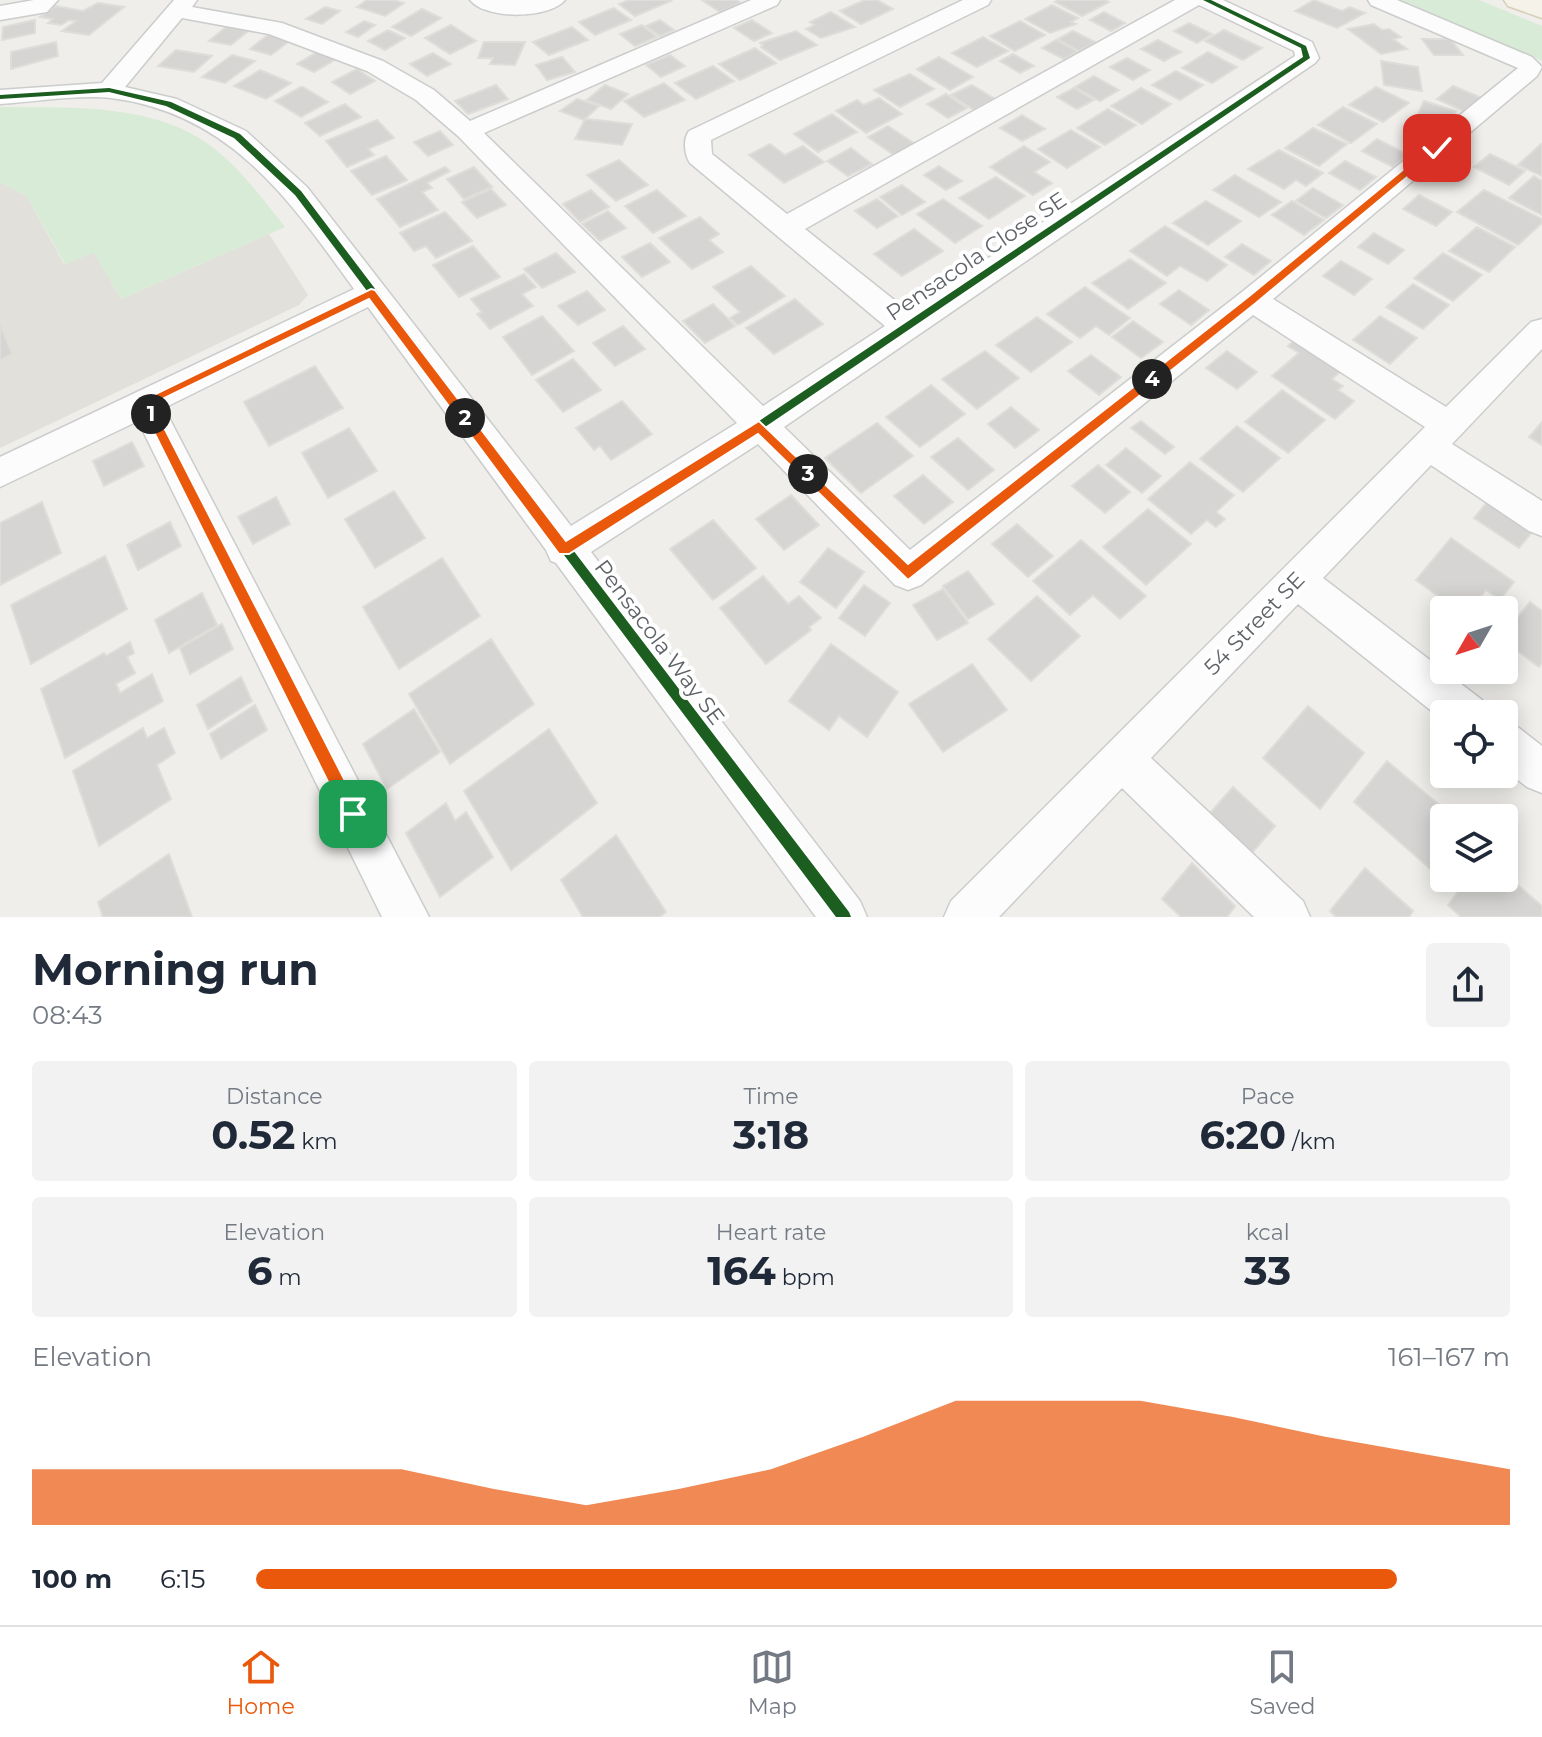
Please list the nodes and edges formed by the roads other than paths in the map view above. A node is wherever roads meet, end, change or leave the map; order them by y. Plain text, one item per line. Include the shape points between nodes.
1 (47, 0) edge
2 (481, 0) edge
3 (554, 0) edge
4 (769, 0) edge
5 (980, 0) edge
6 (1191, 0) edge
7 (1206, 0) edge
8 (1379, 0) edge
9 (1518, 0) edge
10 (181, 5) edge
11 (1542, 10) edge
12 (0, 13) edge
13 (109, 90) junction
14 (0, 97) edge
15 (467, 131) junction
16 (786, 227) junction
17 (371, 293) junction
18 (1252, 300) junction
19 (906, 326) junction
20 (1542, 330) edge
21 (145, 402) junction
22 (759, 426) junction
23 (1438, 435) junction
24 (0, 473) edge
25 (1542, 520) edge
26 (564, 550) junction
27 (1296, 580) junction
28 (1450, 700) edge
29 (1518, 754) edge
30 (1122, 759) junction
31 (1542, 772) edge
32 (406, 917) edge
33 (844, 917) edge
34 (967, 917) edge
35 (1287, 917) edge

1 - 12 street via 39,7
2 - 3 street via 525,11
4 - 15 street
5 - 16 street, Pensacola Close SE via 698,136 699,157
6 - 16 street
7 - 19 street, Pensacola Close SE via 1304,47 1307,58
8 - 18 street via 1524,62 1529,71
9 - 11 main road
10 - 13 street
10 - 15 street via 274,28 375,66 425,95
13 - 14 street, Pensacola Way SE
13 - 17 street, Pensacola Way SE via 168,104 237,136 298,193
15 - 22 street
16 - 19 street, Pensacola Close SE
17 - 21 street
17 - 26 street, Pensacola Way SE
18 - 22 street via 908,573
18 - 23 street
19 - 22 street, Pensacola Close SE
20 - 23 street, 54 Street SE
21 - 24 street
21 - 32 street
22 - 26 street, Pensacola Close SE
23 - 25 street
23 - 27 street, 54 Street SE
26 - 33 street, Pensacola Way SE
27 - 28 street
27 - 30 street, 54 Street SE
29 - 31 street
30 - 34 street, 54 Street SE
30 - 35 street

